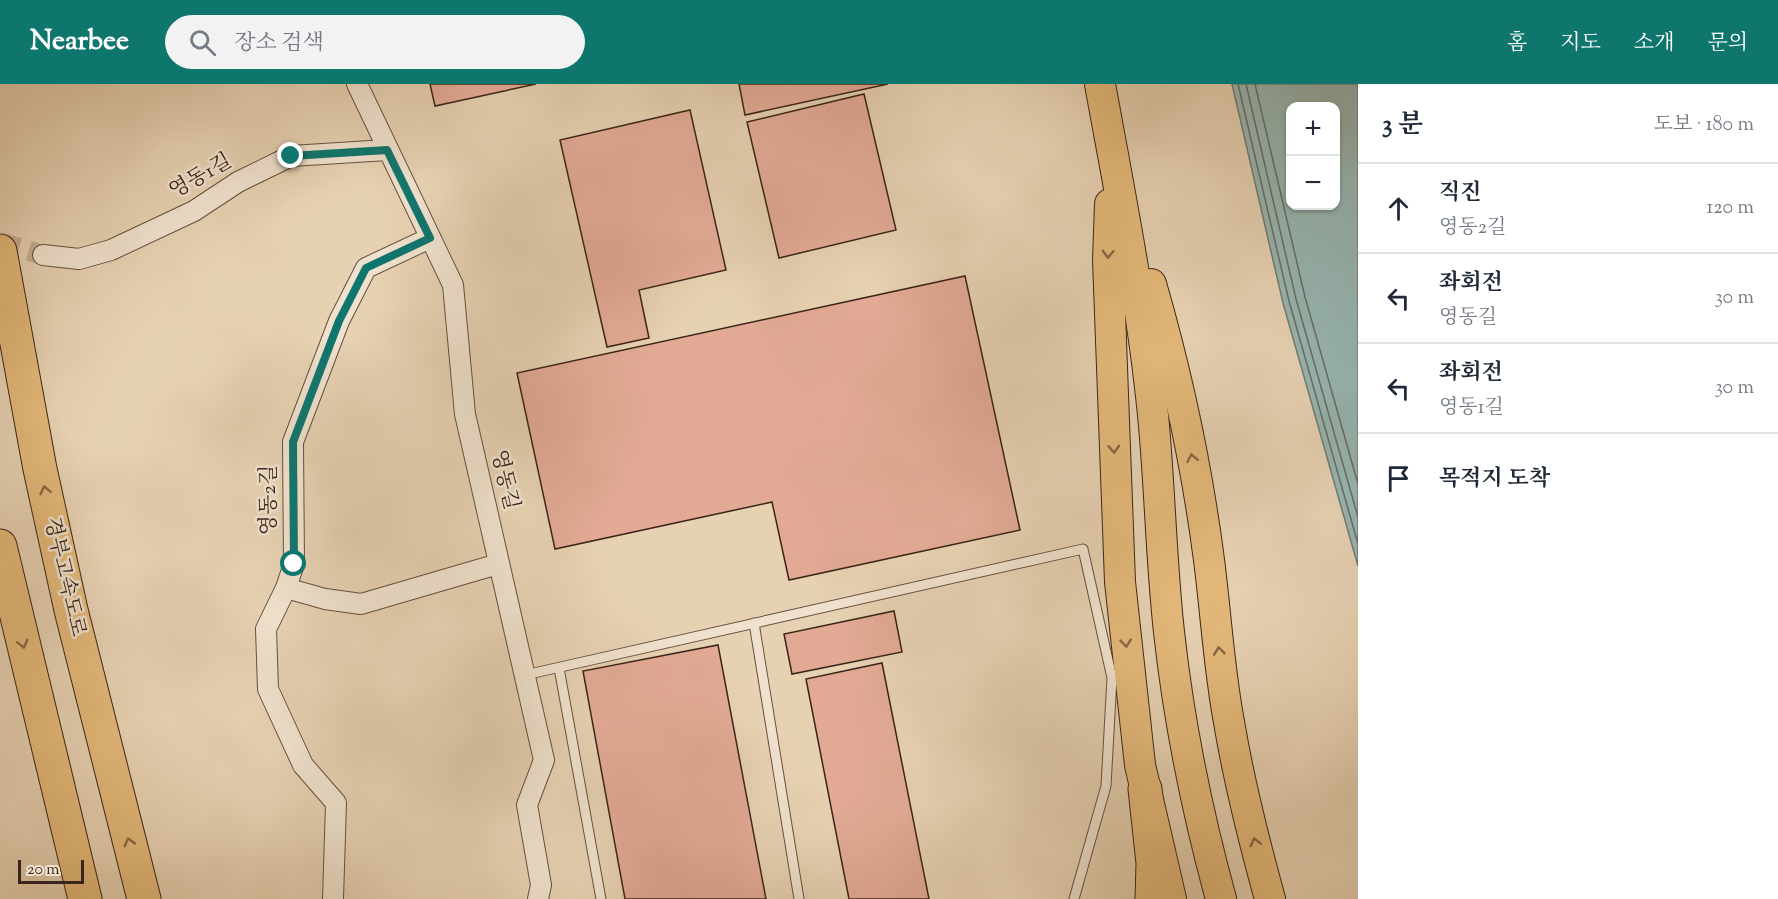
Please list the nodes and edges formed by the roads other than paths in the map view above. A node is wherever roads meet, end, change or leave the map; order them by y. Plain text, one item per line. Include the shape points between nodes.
1 (357, 84) edge
2 (1100, 84) edge
3 (387, 150) junction
4 (1113, 153) junction
5 (430, 238) junction
6 (0, 251) edge
7 (43, 255) tunnel mouth
8 (0, 546) edge
9 (498, 564) junction
10 (286, 588) junction
11 (754, 623) junction
12 (559, 668) junction
13 (525, 675) junction
14 (1145, 789) junction
15 (85, 899) edge
16 (144, 899) edge
17 (333, 899) edge
18 (537, 899) edge
19 (601, 899) edge
20 (799, 899) edge
21 (1074, 899) edge
22 (1152, 899) edge
23 (1171, 899) edge
24 (1221, 899) edge
25 (1270, 899) edge

1 - 3 street, 영동길
2 - 4 main road
3 - 5 street, 영동길
3 - 7 street, 영동1길 via 291,156 238,182 194,211 111,250 79,259
4 -> 14 main road via 1108,260 1117,531 1130,688
4 - 24 main road via 1135,273 1153,416 1162,562 1176,686 1189,772
25 -> 4 main road via 1228,720 1209,559 1173,366
5 - 9 street, 영동길 via 453,285 465,414
5 - 10 street, 영동2길 via 366,268 339,321 293,442 294,564
16 -> 6 highway, 경부고속도로 via 71,610 40,469
8 -> 15 highway
9 - 10 street via 361,604
9 - 13 street, 영동길
10 - 17 street, 영동2길 via 266,629 268,689 303,765 336,803
11 - 12 lane
11 - 20 lane
11 - 21 lane via 1083,549 1112,678 1106,786
12 - 13 lane
12 - 19 lane
13 - 18 street, 영동길 via 544,760 527,805 541,885
14 - 22 highway via 1154,863
14 - 23 main road

